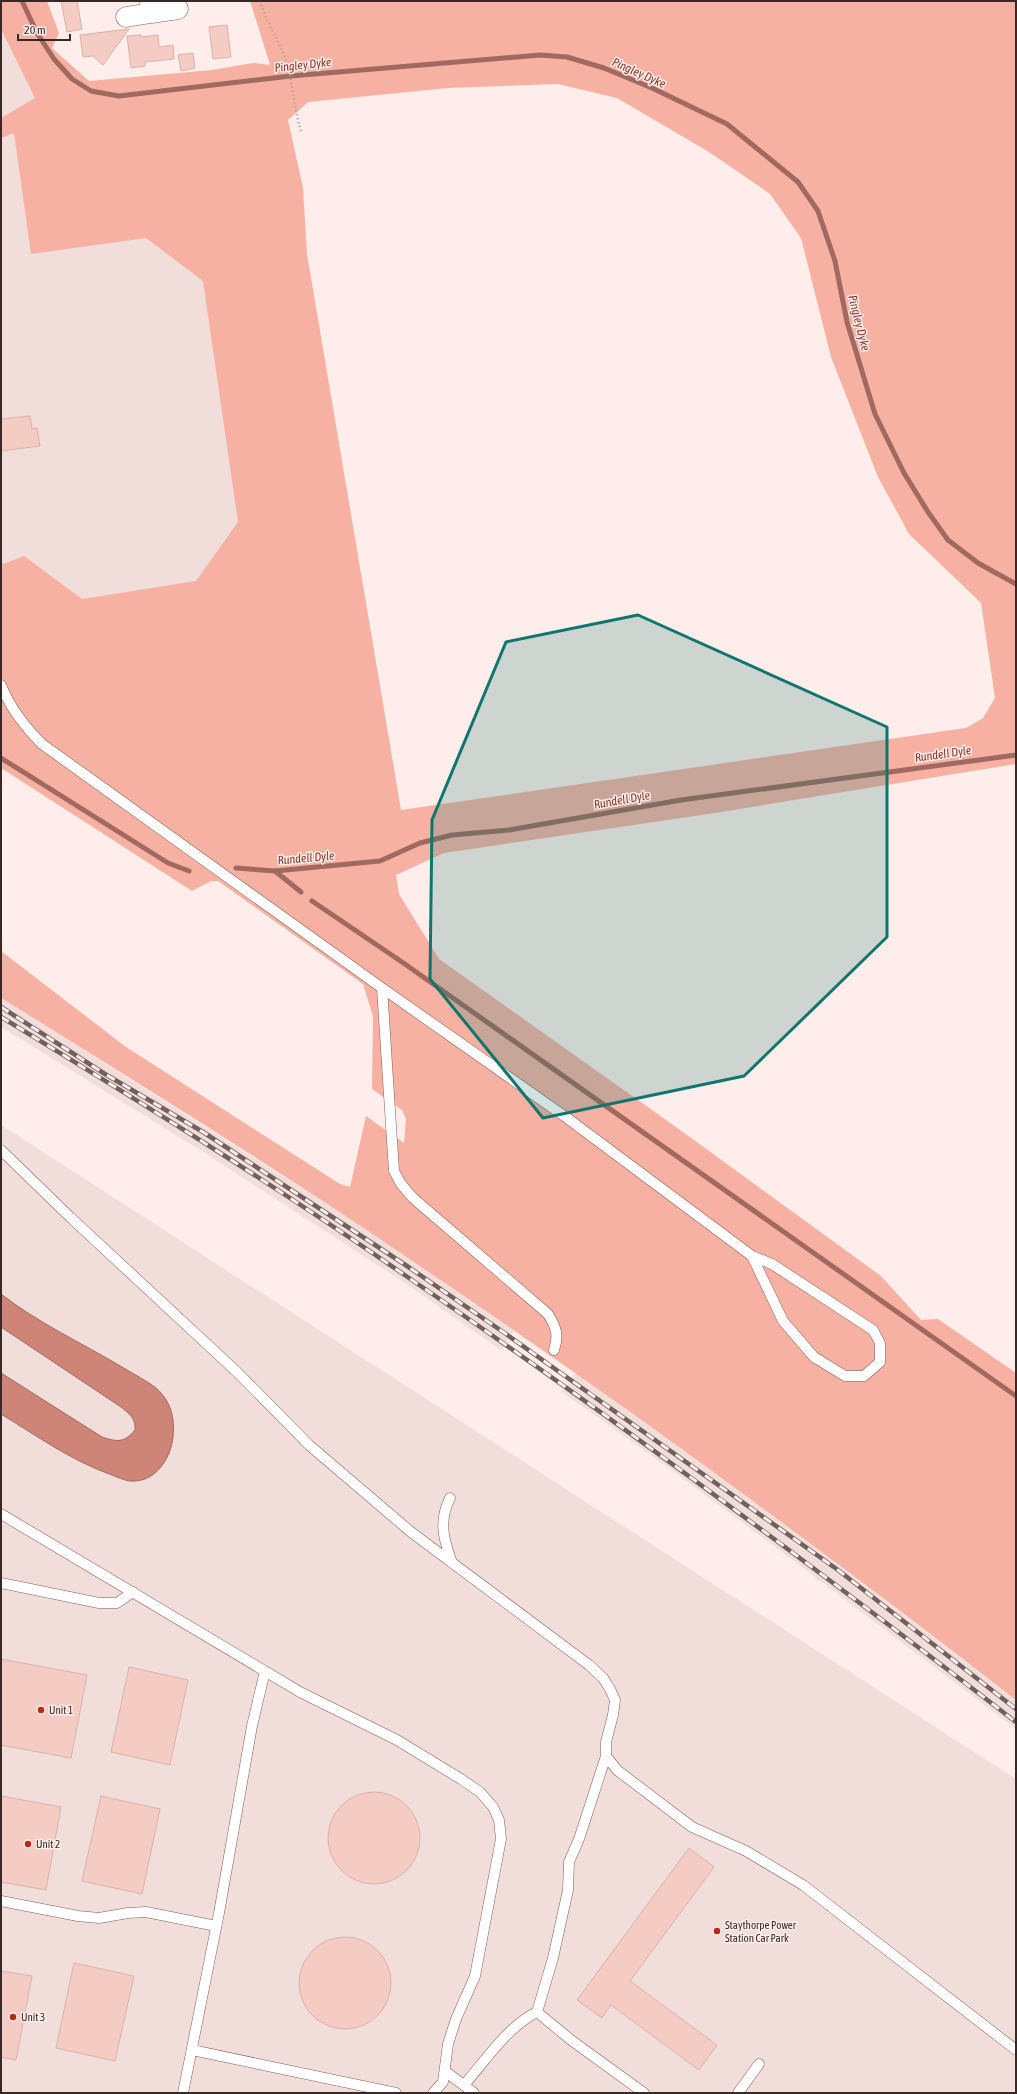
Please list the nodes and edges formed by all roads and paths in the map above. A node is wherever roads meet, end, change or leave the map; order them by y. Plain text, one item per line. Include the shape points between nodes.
1 (260, 1) edge
2 (150, 7) edge
3 (178, 9) dead end
4 (126, 17) dead end
5 (301, 131) dead end
6 (1, 685) edge
7 (382, 988) junction
8 (1, 1150) edge
9 (752, 1256) junction
10 (554, 1350) dead end
11 (450, 1498) dead end
12 (1, 1514) edge
13 (452, 1563) junction
14 (1, 1583) edge
15 (133, 1592) junction
16 (265, 1671) junction
17 (606, 1756) junction
18 (1, 1901) edge
19 (216, 1926) junction
20 (537, 2012) junction
21 (192, 2050) junction
22 (1016, 2050) edge
23 (759, 2064) dead end
24 (445, 2071) junction
25 (464, 2085) junction
26 (183, 2093) edge
27 (396, 2093) edge
28 (434, 2093) edge
29 (474, 2093) edge
30 (644, 2093) edge
31 (738, 2093) edge

1 - 5 path via 288,69 294,109
2 - 3 street
2 - 4 street
6 - 7 lane via 26,728 42,744
7 - 9 lane via 567,1118
7 - 10 lane via 394,1171 413,1198 548,1314 556,1327 557,1340
8 - 13 lane via 237,1372 309,1445 364,1493
9 - 9 lane via 772,1264 873,1330 880,1343 880,1362 864,1376 844,1376 814,1357 783,1321
11 - 13 lane via 443,1511 443,1526
12 - 15 lane
13 - 17 lane via 584,1661 603,1678 614,1700
14 - 15 lane via 99,1603 118,1603
15 - 16 lane
16 - 19 lane via 252,1726
16 - 24 lane via 300,1692 397,1740 462,1779 484,1797 493,1807 499,1820 501,1839 475,1976 456,2018 448,2044
17 - 20 lane via 569,1862 568,1890 553,1958
17 - 22 lane via 617,1770 692,1827 756,1856 803,1885
18 - 19 lane via 78,1916 99,1918 146,1912
19 - 21 lane
20 - 25 lane via 528,2016 508,2035
20 - 30 lane
21 - 26 lane
21 - 27 lane
23 - 31 lane
24 - 25 lane
24 - 28 lane via 442,2082
25 - 29 lane

